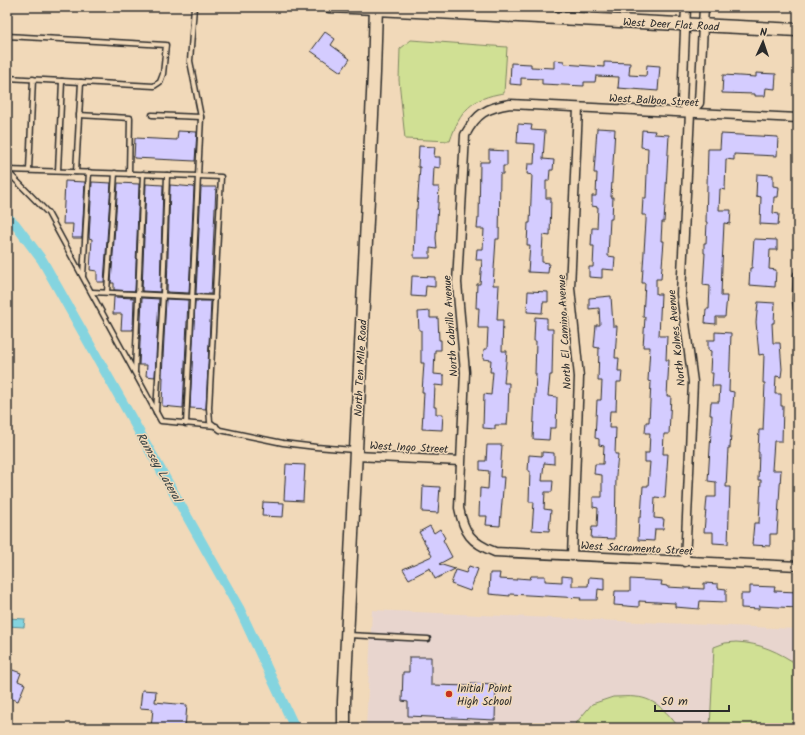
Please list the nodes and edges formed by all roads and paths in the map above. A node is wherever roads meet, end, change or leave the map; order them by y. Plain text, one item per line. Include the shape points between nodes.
1 (194, 7) edge
2 (329, 7) edge
3 (686, 7) edge
4 (704, 7) edge
5 (376, 8) edge
6 (685, 25) junction
7 (703, 26) junction
8 (798, 30) edge
9 (7, 36) edge
10 (8, 78) edge
11 (33, 79) junction
12 (62, 81) junction
13 (81, 82) junction
14 (510, 104) joint
15 (578, 108) junction
16 (690, 113) junction
17 (79, 115) junction
18 (152, 115) dead end
19 (201, 117) junction
20 (798, 118) edge
21 (7, 126) edge
22 (7, 170) edge
23 (29, 170) junction
24 (58, 171) junction
25 (76, 172) junction
26 (89, 172) junction
27 (115, 173) junction
28 (129, 174) junction
29 (143, 174) junction
30 (167, 175) junction
31 (198, 176) junction
32 (798, 275) edge
33 (84, 276) junction
34 (92, 292) junction
35 (107, 292) junction
36 (137, 294) junction
37 (163, 295) junction
38 (192, 297) junction
39 (215, 298) junction
40 (798, 309) edge
41 (135, 372) junction
42 (156, 412) junction
43 (186, 424) junction
44 (216, 426) junction
45 (356, 453) junction
46 (460, 460) junction
47 (477, 544) joint
48 (572, 556) junction
49 (685, 562) junction
50 (798, 567) edge
51 (348, 635) junction
52 (428, 639) dead end
53 (344, 728) edge

1 - 19 lane via 190,61
2 - 5 street, West Deer Flat Road
3 - 6 street, North Kolnes Avenue
4 - 7 street, North Kolnes Avenue
5 - 6 main road, West Deer Flat Road
5 - 45 main road, North Ten Mile Road
6 - 7 main road, West Deer Flat Road
6 - 16 street, North Kolnes Avenue via 682,102
7 - 8 main road, West Deer Flat Road
7 - 16 street, North Kolnes Avenue via 699,103
9 - 13 lane via 166,45 163,74 160,82 154,86
10 - 11 lane
10 - 21 lane
11 - 12 lane
11 - 23 lane
12 - 13 lane
12 - 24 lane
13 - 17 lane
14 - 15 street, West Balboa Street
14 - 46 street, North Cabrillo Avenue via 494,106 480,114 471,123 465,135 457,283 465,372
15 - 16 street, West Balboa Street
15 - 48 street, North El Camino Avenue via 570,288 579,377
16 - 20 street, West Balboa Street
16 - 49 street, North Kolnes Avenue via 681,294 693,382
17 - 25 lane
17 - 28 lane via 130,118
18 - 19 lane
19 - 31 lane
22 - 23 lane
22 - 33 lane via 48,213
23 - 24 lane
24 - 25 lane
25 - 26 lane
26 - 27 lane
26 - 33 lane
27 - 28 lane
27 - 35 lane
28 - 29 lane
29 - 30 lane
29 - 36 lane
30 - 31 lane
30 - 37 lane
31 - 38 lane
31 - 39 lane via 222,177
32 - 40 street
33 - 34 lane
34 - 35 lane
34 - 41 lane
35 - 36 lane
36 - 37 lane
36 - 41 lane
37 - 38 lane
37 - 42 lane
38 - 39 lane
38 - 43 lane
39 - 44 lane via 209,408 210,422
41 - 42 lane
42 - 43 lane via 161,421
43 - 44 lane
44 - 45 lane via 220,430 283,443
45 - 46 street, West Ingo Street
45 - 51 main road, North Ten Mile Road
46 - 47 street, North Cabrillo Avenue via 459,508 462,524
47 - 48 street, West Sacramento Street via 495,552
48 - 49 street, West Sacramento Street
49 - 50 street, West Sacramento Street
51 - 52 lane
51 - 53 main road, North Ten Mile Road

